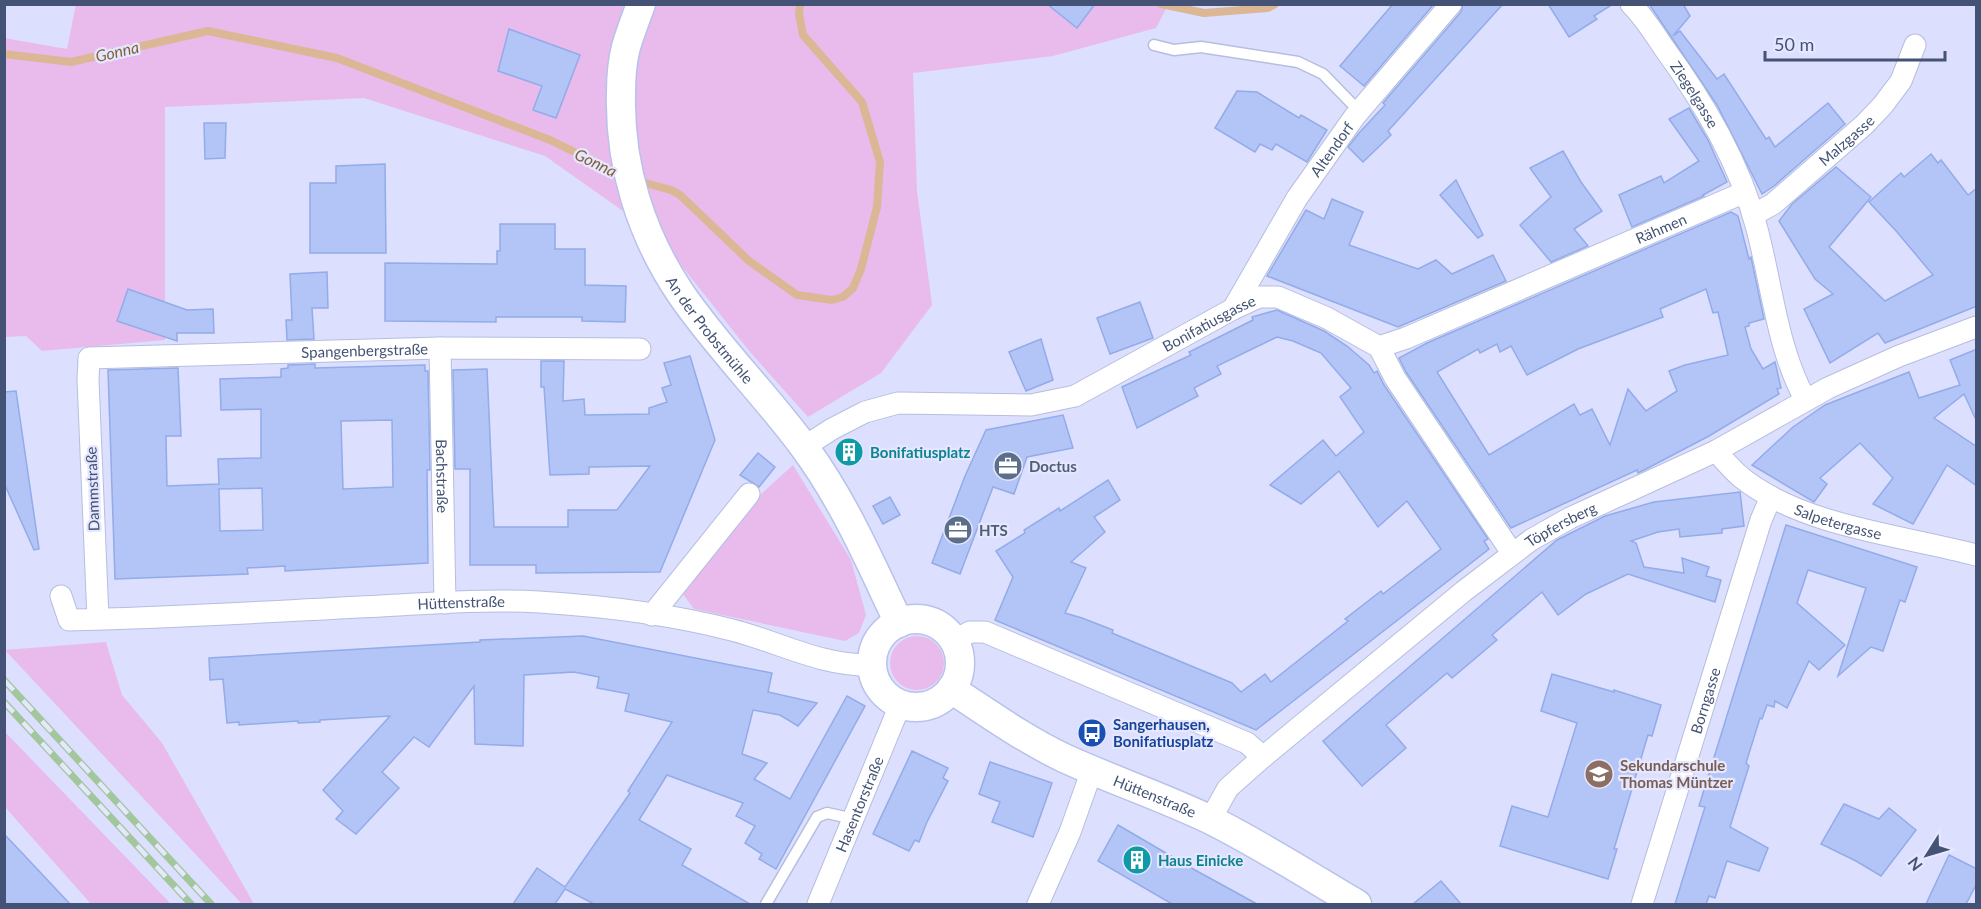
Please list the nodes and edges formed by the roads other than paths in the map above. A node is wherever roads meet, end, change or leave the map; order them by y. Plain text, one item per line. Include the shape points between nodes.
1 (641, 4) edge
2 (1451, 4) edge
3 (1631, 4) edge
4 (1154, 45) dead end
5 (1916, 45) dead end
6 (1359, 111) junction
7 (1745, 192) junction
8 (1753, 215) junction
9 (1233, 309) junction
10 (1977, 327) edge
11 (1379, 347) junction
12 (440, 348) junction
13 (640, 349) dead end
14 (89, 358) joint
15 (1805, 399) junction
16 (804, 447) junction
17 (1716, 451) junction
18 (749, 494) dead end
19 (1771, 496) junction
20 (1512, 553) junction
21 (1977, 555) edge
22 (61, 596) dead end
23 (445, 603) junction
24 (652, 615) junction
25 (98, 619) junction
26 (899, 622) junction
27 (954, 641) junction
28 (872, 665) junction
29 (951, 689) junction
30 (900, 705) junction
31 (1263, 757) junction
32 (1092, 770) junction
33 (854, 819) junction
34 (1210, 820) junction
35 (766, 904) edge
36 (818, 904) edge
37 (1038, 904) edge
38 (1357, 904) edge
39 (1642, 904) edge

1 - 16 street, An der Probstmühle via 625,49 621,78 622,138 638,212 682,295
2 - 6 street, Altendorf
3 - 7 street, Ziegelgasse via 1688,80 1728,150
4 - 6 lane via 1174,50 1201,47 1298,62 1323,74
5 - 8 street, Malzgasse via 1901,81 1877,112 1773,204
6 - 9 street, Altendorf via 1297,198
7 - 8 street
7 - 11 street, Rähmen
8 - 15 street via 1785,347
9 - 11 street, Bonifatiusgasse via 1259,297 1278,297
9 - 16 street, Bonifatiusgasse via 1075,396 1031,405 898,403 865,412
10 - 15 street, Töpfersberg via 1899,356
11 - 20 street via 1395,378
12 - 13 street, Spangenbergstraße
12 - 14 street, Spangenbergstraße
12 - 23 street, Bachstraße
14 - 25 street, Dammstraße
15 - 17 street, Töpfersberg
16 - 26 street, An der Probstmühle via 858,534
17 - 19 street, Salpetergasse via 1741,477
17 - 20 street, Töpfersberg via 1570,518
18 - 24 street
19 - 21 street, Salpetergasse via 1870,531
19 - 39 street, Borngasse
20 - 31 street, Töpfersberg
22 - 25 street, Hüttenstraße via 69,620
23 - 24 street, Hüttenstraße via 537,602
23 - 25 street, Hüttenstraße
24 - 28 street, Hüttenstraße via 733,630 812,657
26 - 27 street via 929,621
26 - 28 street via 877,642
27 - 29 street via 960,665
27 - 31 street via 970,632 985,632 1247,743
28 - 30 street via 875,682 885,696
29 - 30 street via 928,706
29 - 32 street, Hüttenstraße via 1018,734
30 - 33 street, Hasentorstraße
31 - 34 street, Töpfersberg via 1228,788
32 - 34 street, Hüttenstraße
32 - 37 street
33 - 35 lane via 827,813 817,817
33 - 36 street, Hasentorstraße
34 - 38 street, Hüttenstraße

